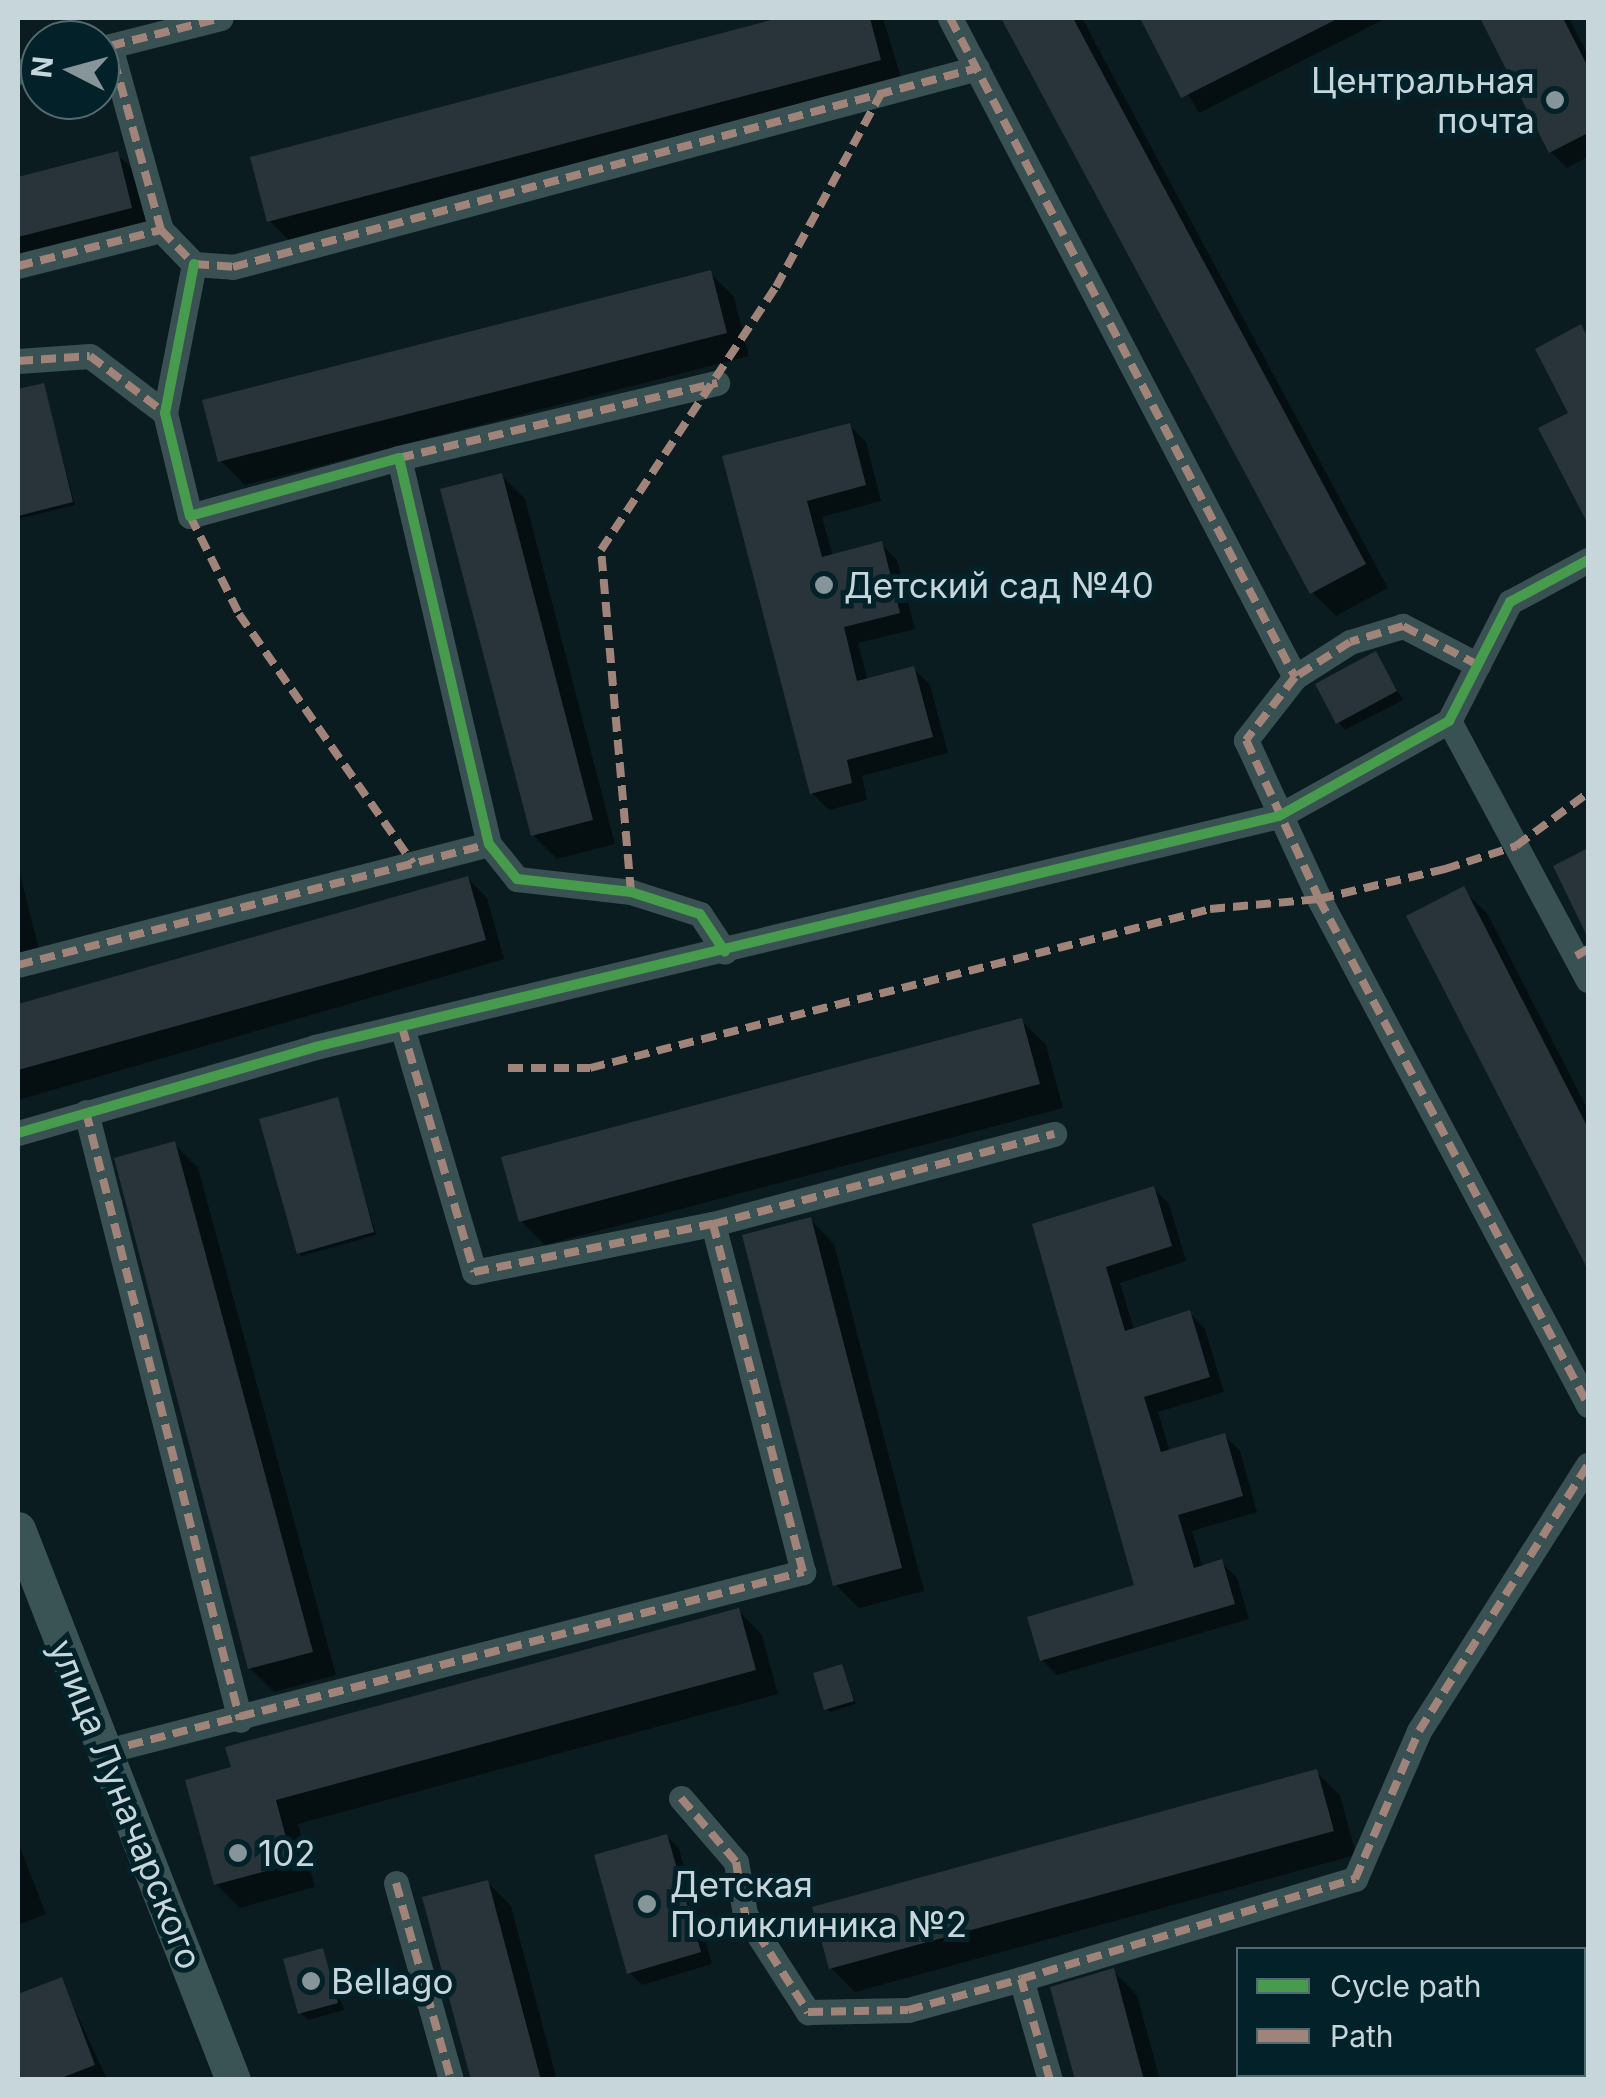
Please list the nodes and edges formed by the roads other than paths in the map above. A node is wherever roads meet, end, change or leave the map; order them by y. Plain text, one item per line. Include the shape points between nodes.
1 (221, 18) edge
2 (950, 18) edge
3 (120, 43) edge
4 (977, 68) junction
5 (120, 95) edge
6 (162, 230) junction
7 (194, 264) junction
8 (18, 266) edge
9 (18, 361) edge
10 (718, 383) dead end
11 (165, 413) junction
12 (399, 458) junction
13 (1588, 560) edge
14 (1478, 665) junction
15 (1295, 677) junction
16 (1449, 721) junction
17 (1278, 816) junction
18 (488, 844) junction
19 (725, 952) junction
20 (18, 964) edge
21 (1588, 980) edge
22 (402, 1027) junction
23 (86, 1112) junction
24 (18, 1133) edge
25 (1054, 1134) dead end
26 (713, 1224) junction
27 (1588, 1405) edge
28 (1588, 1465) edge
29 (18, 1529) edge
30 (240, 1720) junction
31 (106, 1751) junction
32 (682, 1798) dead end
33 (396, 1883) dead end
34 (1020, 1979) junction
35 (233, 2080) edge
36 (451, 2080) edge
37 (1050, 2080) edge

1 - 3 street
2 - 4 street
4 - 7 street via 234,267
4 - 15 street
5 - 6 street
6 - 7 street
6 - 8 street
7 - 11 street
9 - 11 street via 90,356
10 - 12 street
11 - 12 street via 190,516
12 - 18 street
13 - 14 street via 1510,602
14 - 15 street via 1403,626 1350,642
14 - 16 street
15 - 17 street via 1246,740
16 - 17 street
16 - 21 street
17 - 19 street
17 - 27 street
18 - 19 street via 517,879 631,892 700,914
18 - 20 street
19 - 22 street
22 - 23 street
22 - 26 street via 474,1272
23 - 24 street
23 - 30 street
25 - 26 street
26 - 30 street via 803,1572
28 - 34 street via 1428,1717 1355,1879
29 - 31 street, улица Луначарского
30 - 31 street
31 - 35 street, улица Луначарского
32 - 34 street via 736,1862 745,1914 808,2012 908,2010
33 - 36 street
34 - 37 street

